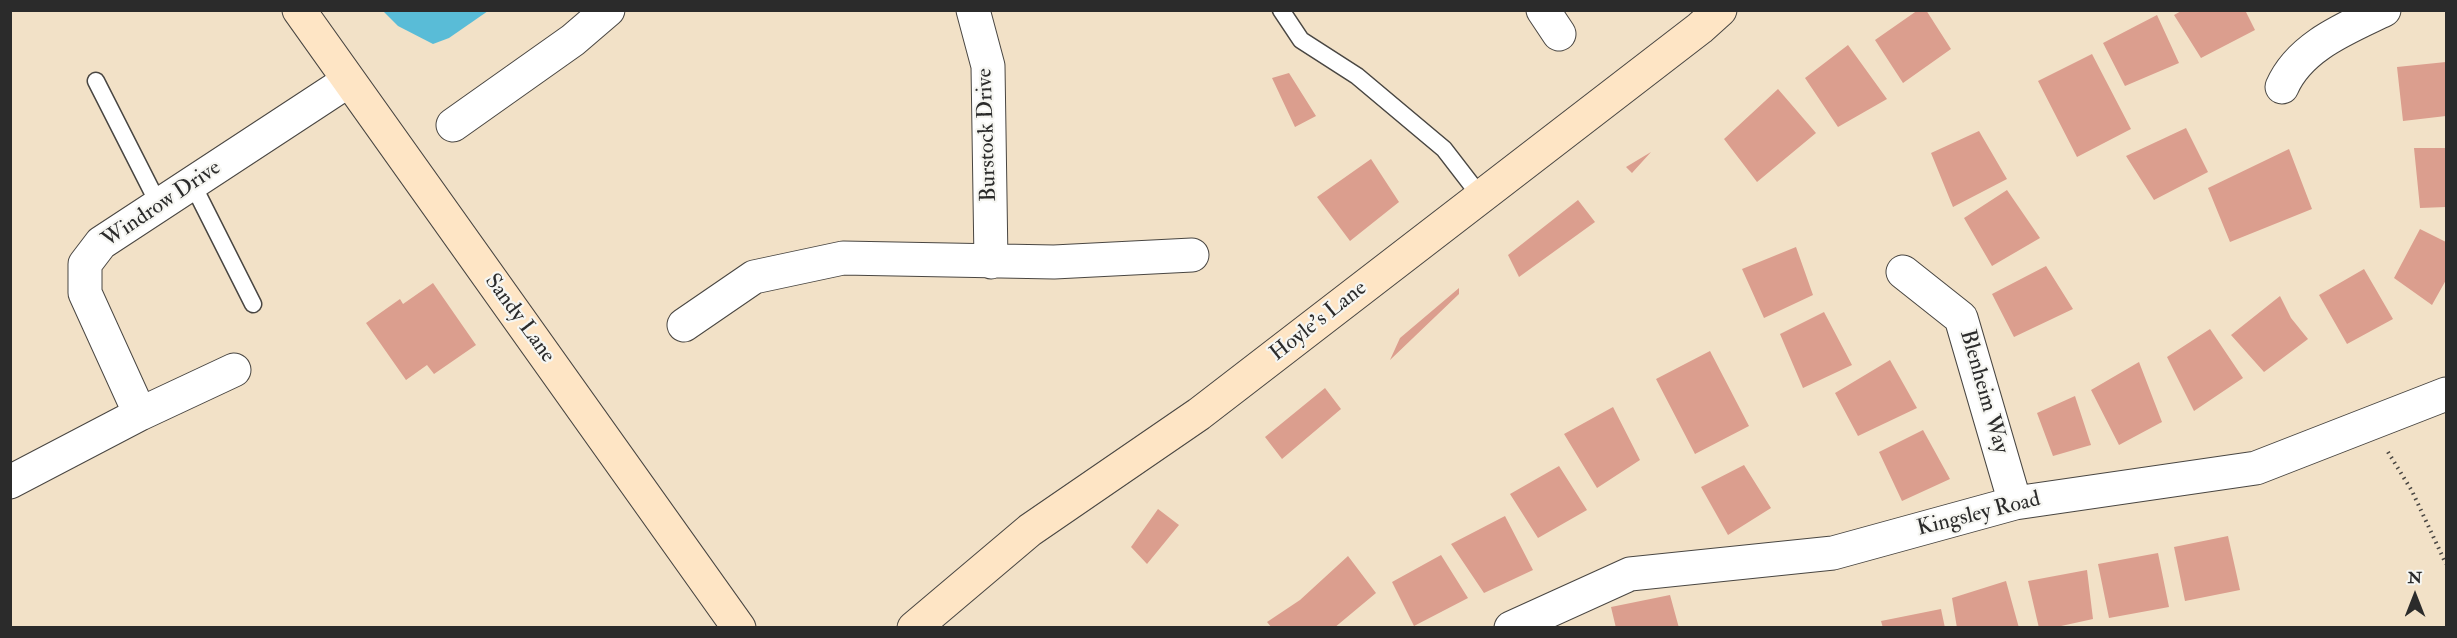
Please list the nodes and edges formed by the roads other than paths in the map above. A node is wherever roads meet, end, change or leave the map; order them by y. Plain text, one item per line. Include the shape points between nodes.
1 (299, 10) edge
2 (608, 10) edge
3 (973, 10) edge
4 (1281, 10) edge
5 (1720, 10) edge
6 (2384, 10) edge
7 (96, 81) dead end
8 (348, 81) junction
9 (2282, 87) dead end
10 (453, 125) dead end
11 (192, 183) junction
12 (1481, 197) junction
13 (159, 205) junction
14 (1192, 255) dead end
15 (992, 262) junction
16 (1903, 272) dead end
17 (253, 304) dead end
18 (684, 325) dead end
19 (234, 370) dead end
20 (2446, 394) edge
21 (140, 414) junction
22 (10, 482) edge
23 (2015, 503) junction
24 (739, 627) edge
25 (914, 627) edge
26 (1511, 627) edge

1 - 8 street, Sandy Lane
2 - 10 street via 573,40
3 - 15 street, Burstock Drive via 988,66
4 - 12 lane via 1301,40 1357,76 1444,149
5 - 12 street, Hoyle's Lane
6 - 9 street via 2306,54
7 - 13 lane
8 - 11 street, Windrow Drive
8 - 24 street, Sandy Lane
11 - 13 street, Windrow Drive
11 - 17 lane
12 - 25 street, Hoyle's Lane via 1199,414 1030,530
13 - 21 street, Windrow Drive via 101,243 84,264 84,293
14 - 15 street
15 - 18 street via 843,258 798,267 754,277
16 - 23 street, Blenheim Way via 1961,318
19 - 21 street
20 - 23 street, Kingsley Road via 2256,468
21 - 22 street
23 - 26 street, Kingsley Road via 1833,553 1630,574

